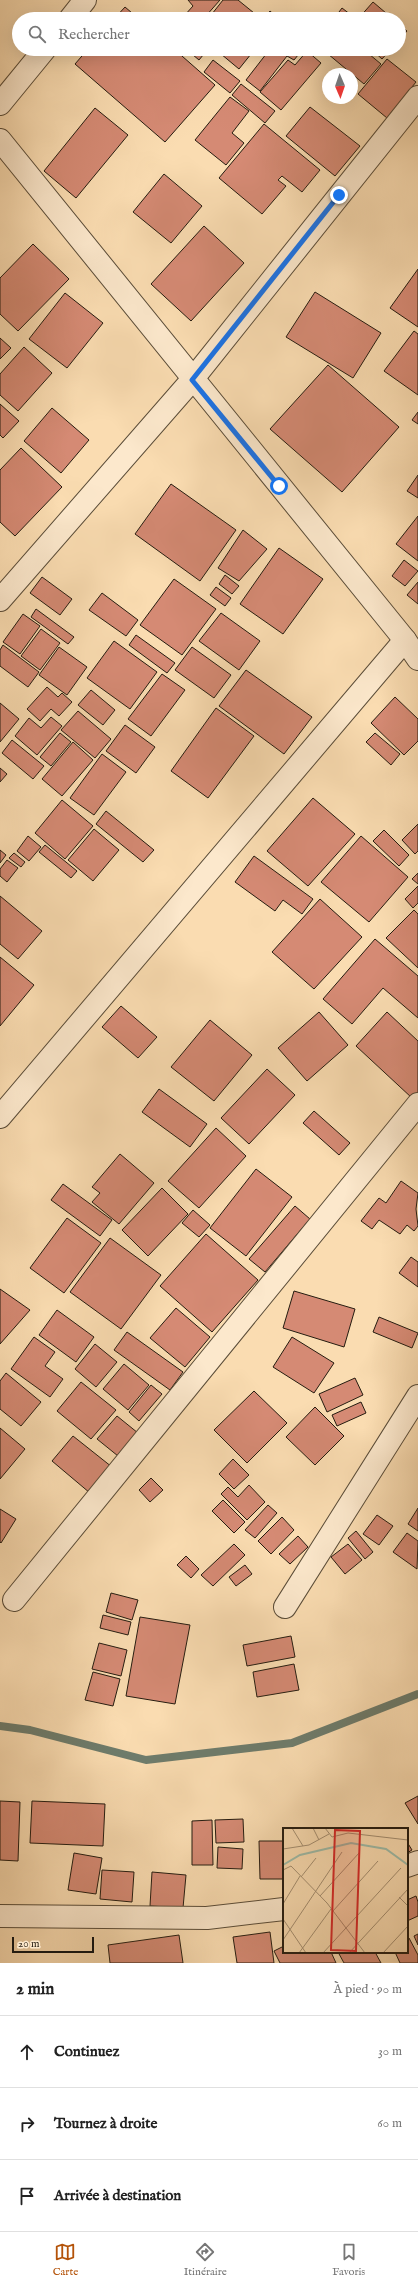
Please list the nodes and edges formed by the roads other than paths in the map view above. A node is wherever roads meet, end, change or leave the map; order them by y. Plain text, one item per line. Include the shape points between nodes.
1 (85, 0) edge
2 (76, 12) edge
3 (39, 56) edge
4 (418, 97) edge
5 (0, 104) edge
6 (0, 140) edge
7 (192, 380) junction
8 (0, 600) edge
9 (405, 640) junction
10 (418, 659) edge
11 (418, 1104) edge
12 (0, 1117) edge
13 (418, 1396) edge
14 (14, 1600) dead end
15 (285, 1607) dead end
16 (418, 1862) edge
17 (408, 1866) edge
18 (283, 1909) edge
19 (0, 1916) edge

1 - 2 street
3 - 5 street
4 - 7 street
6 - 7 street
7 - 8 street
7 - 9 street
9 - 10 street
9 - 12 street
11 - 14 street
13 - 15 street
16 - 17 street
18 - 19 street via 207,1918

